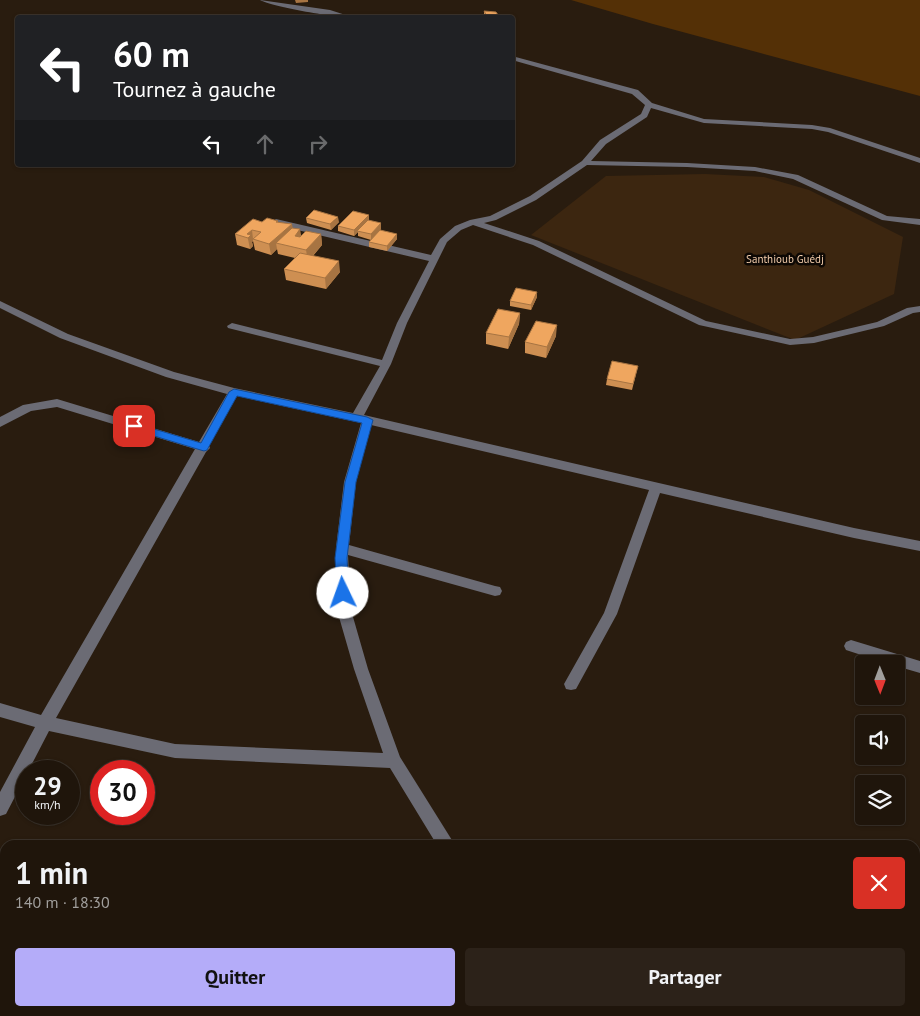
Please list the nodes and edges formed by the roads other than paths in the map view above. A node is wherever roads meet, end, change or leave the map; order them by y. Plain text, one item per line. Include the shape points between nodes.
1 (263, 0) edge
2 (344, 15) edge
3 (515, 59) edge
4 (649, 105) junction
5 (920, 161) edge
6 (585, 164) junction
7 (273, 222) edge
8 (473, 222) junction
9 (920, 222) edge
10 (434, 259) junction
11 (0, 304) edge
12 (920, 309) edge
13 (232, 326) dead end
14 (386, 364) junction
15 (234, 392) junction
16 (362, 420) junction
17 (0, 423) edge
18 (204, 448) junction
19 (656, 488) junction
20 (920, 546) edge
21 (342, 548) junction
22 (495, 591) dead end
23 (851, 646) dead end
24 (920, 667) edge
25 (571, 684) dead end
26 (0, 710) edge
27 (45, 723) junction
28 (394, 761) junction
29 (0, 808) edge
30 (444, 840) edge

1 - 2 street
3 - 4 street via 635,92
4 - 5 street via 704,120 821,128
4 - 6 street via 644,115 603,142
6 - 8 street via 533,198 493,218
6 - 9 street via 755,169 795,178 885,218
7 - 10 street
8 - 10 street via 458,228 443,241
8 - 12 street via 536,244 703,323 790,342 814,340 880,324
10 - 14 street via 402,322
11 - 15 street via 64,336 170,375
13 - 14 street
14 - 16 street
15 - 16 street
15 - 18 street
16 - 19 street
16 - 21 street
17 - 18 street via 8,415 22,410 57,403
18 - 27 street
19 - 20 street
19 - 25 street via 610,614
21 - 22 street
21 - 28 street via 344,610
23 - 24 street
26 - 27 street
27 - 28 street via 175,752
27 - 29 street
28 - 30 street

